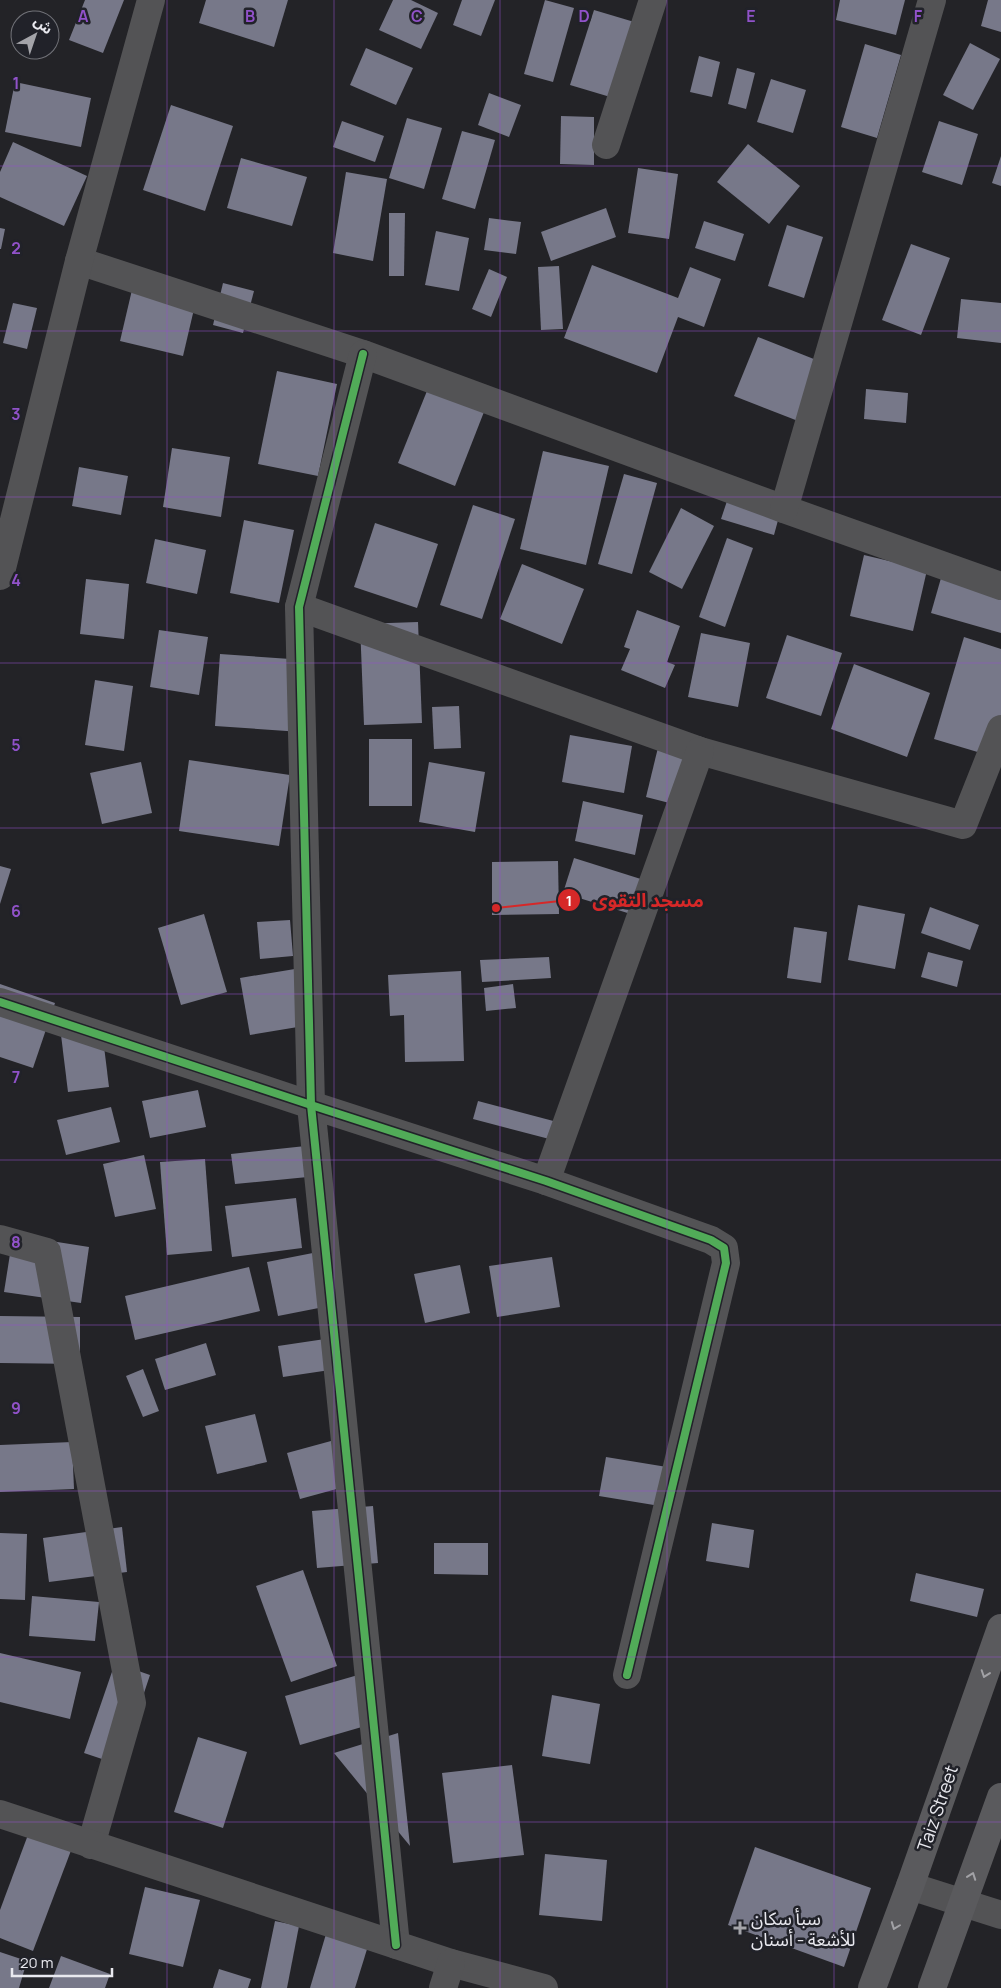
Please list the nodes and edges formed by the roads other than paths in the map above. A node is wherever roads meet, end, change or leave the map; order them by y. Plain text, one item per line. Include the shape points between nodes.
1 (151, 0) edge
2 (653, 0) edge
3 (932, 0) edge
4 (606, 145) dead end
5 (79, 261) junction
6 (363, 354) junction
7 (784, 509) junction
8 (0, 576) edge
9 (1001, 586) edge
10 (299, 607) junction
11 (1001, 729) edge
12 (700, 751) junction
13 (0, 1002) edge
14 (311, 1105) junction
15 (546, 1181) junction
16 (0, 1239) edge
17 (1001, 1628) edge
18 (627, 1675) dead end
19 (1001, 1797) edge
20 (0, 1814) edge
21 (91, 1845) junction
22 (910, 1886) junction
23 (962, 1902) junction
24 (1001, 1916) edge
25 (396, 1945) junction
26 (447, 1976) edge
27 (544, 1988) edge
28 (872, 1988) edge
29 (932, 1988) edge

1 - 5 street
2 - 4 street
3 - 7 street
5 - 6 street
5 - 8 street
6 - 7 street
6 - 10 street
7 - 9 street
10 - 12 street
10 - 14 street
11 - 12 street via 963,825
12 - 15 street
13 - 14 street
14 - 15 street
14 - 25 street
15 - 18 street via 711,1240 724,1248 726,1263
16 - 21 street via 47,1252 132,1703
17 -> 22 highway, Taiz Street
23 -> 19 highway
20 - 21 street
21 - 25 street
22 - 23 street
22 -> 28 highway, Taiz Street
23 - 24 street
23 - 29 highway
25 - 26 street
26 - 27 street

